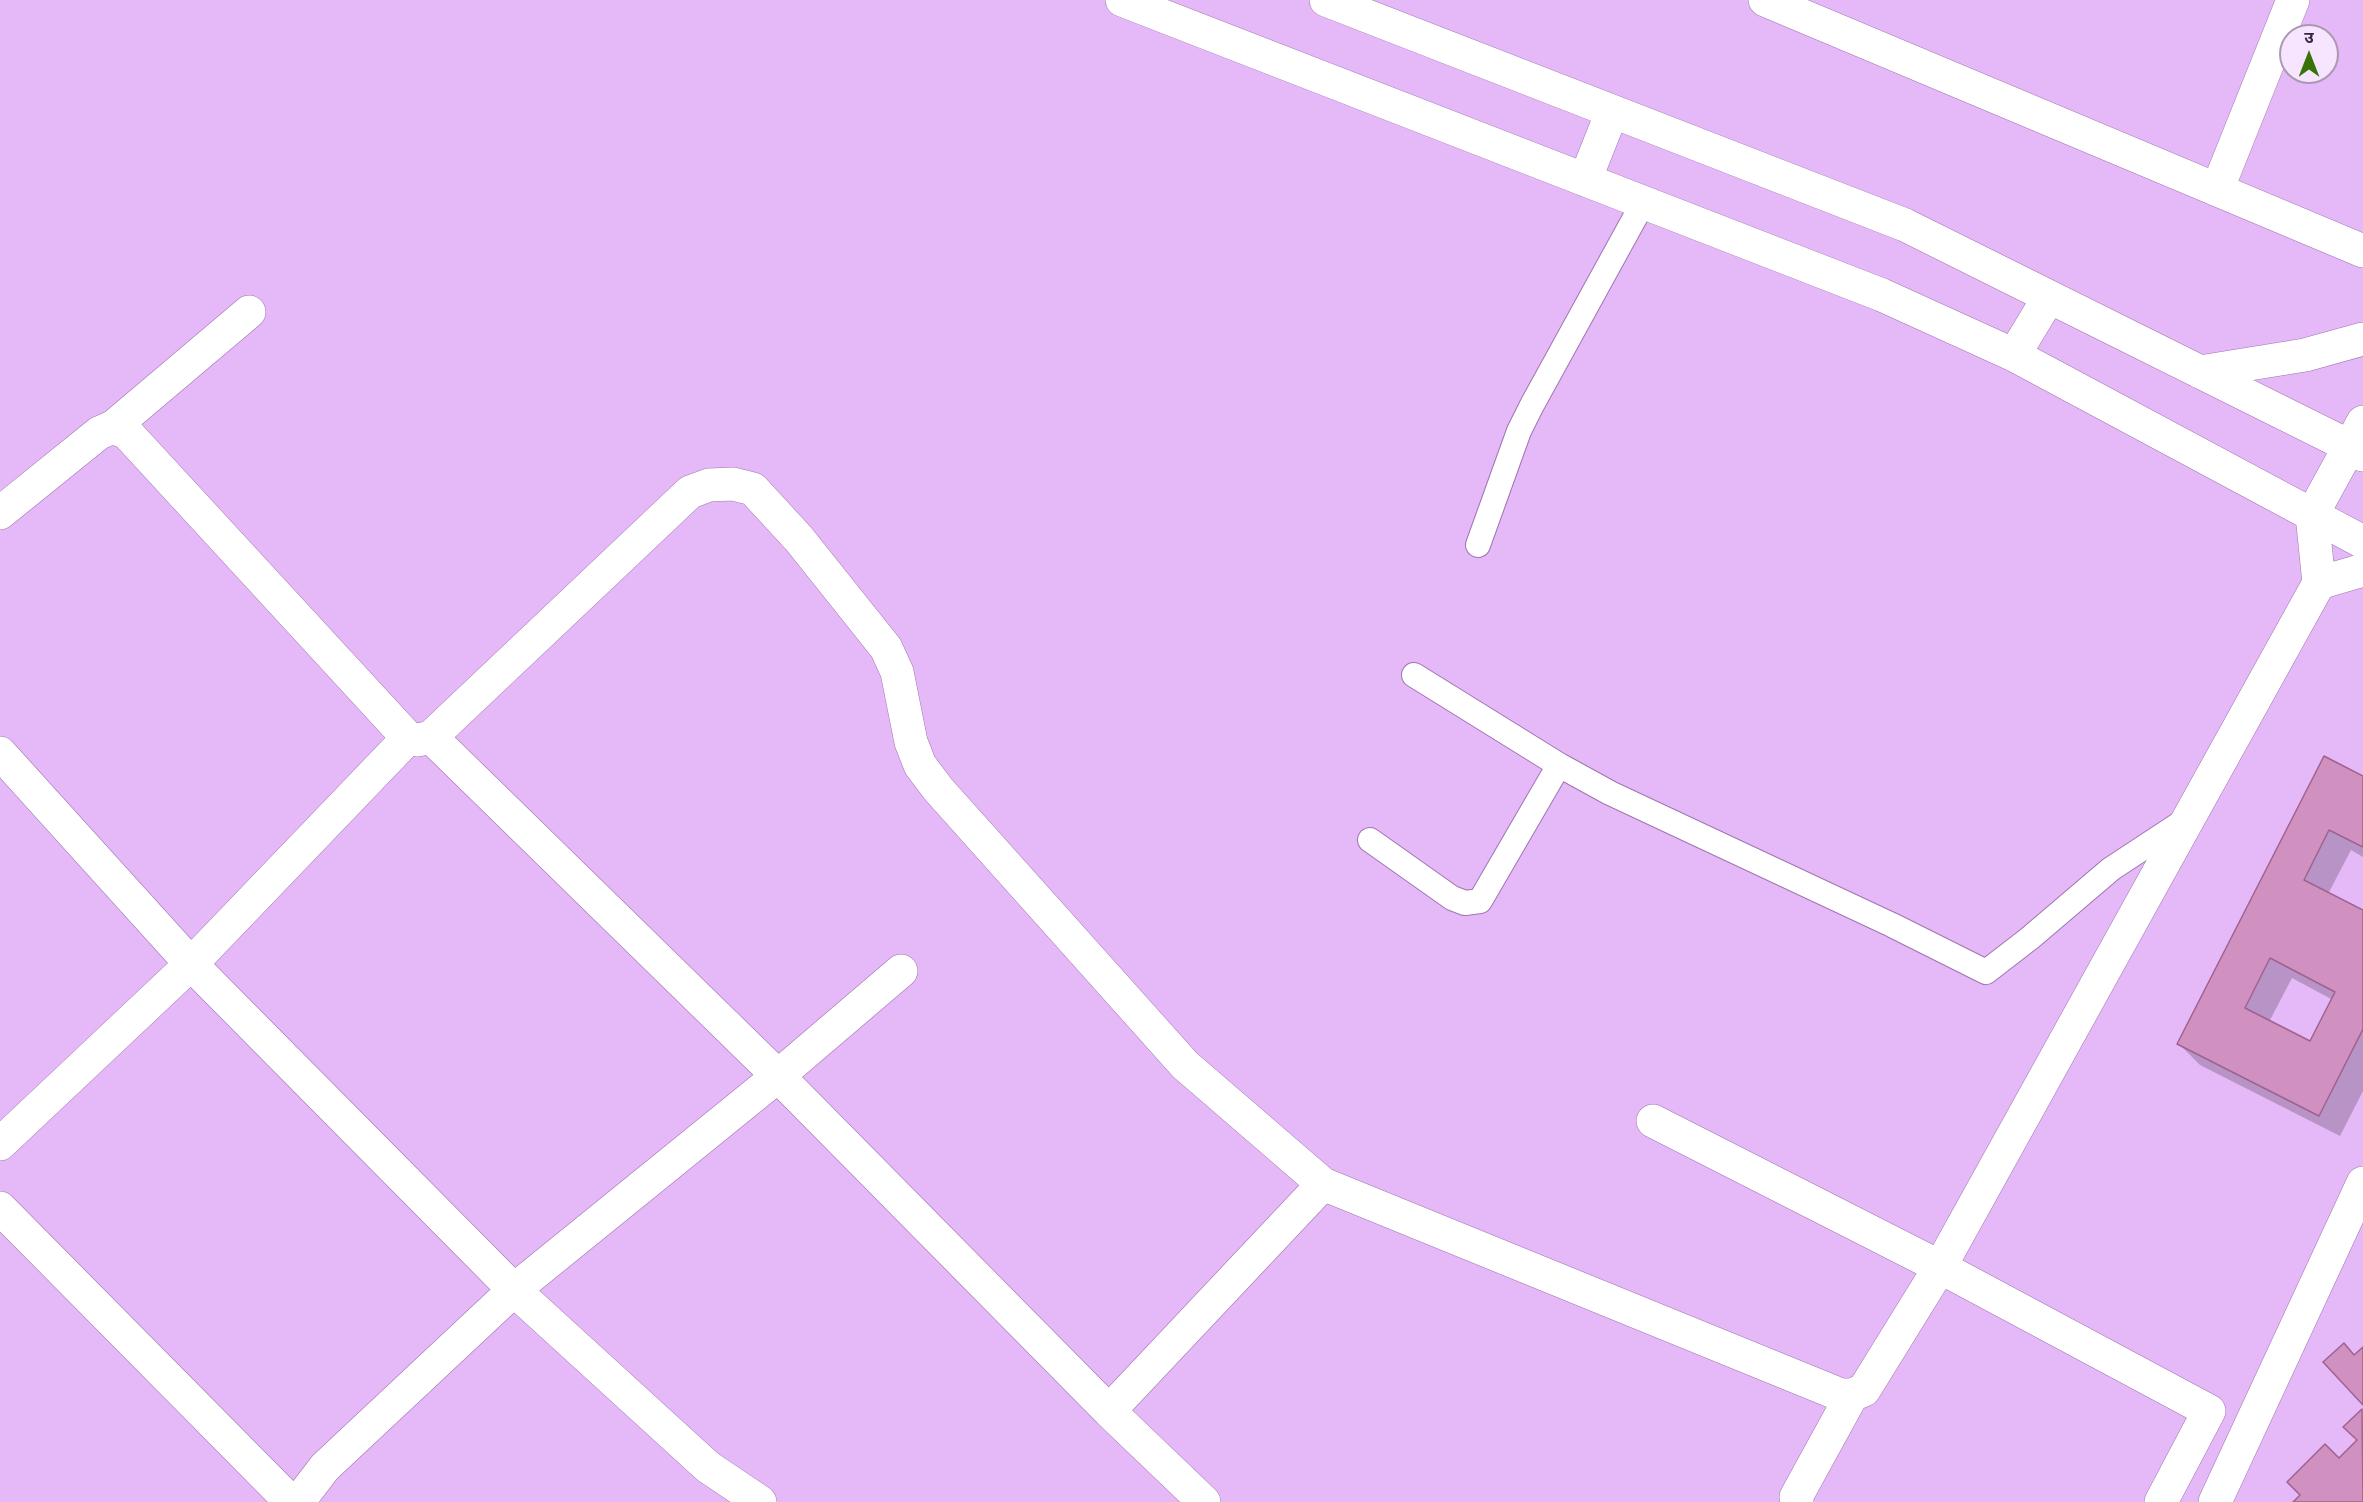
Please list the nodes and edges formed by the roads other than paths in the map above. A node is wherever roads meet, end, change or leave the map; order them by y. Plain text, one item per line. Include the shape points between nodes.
1 (1122, 0) edge
2 (1326, 0) edge
3 (1765, 0) edge
4 (2293, 0) edge
5 (1612, 112) junction
6 (1585, 180) junction
7 (2217, 190) junction
8 (1643, 202) junction
9 (2363, 251) edge
10 (2049, 297) junction
11 (249, 312) dead end
12 (2363, 339) edge
13 (2014, 355) junction
14 (2200, 372) junction
15 (113, 428) junction
16 (2358, 441) edge
17 (0, 513) edge
18 (2312, 515) junction
19 (2363, 542) edge
20 (1478, 545) dead end
21 (2363, 570) edge
22 (2319, 583) junction
23 (1414, 675) dead end
24 (420, 737) junction
25 (0, 753) edge
26 (1559, 765) junction
27 (2189, 818) junction
28 (1370, 840) dead end
29 (190, 964) junction
30 (901, 971) dead end
31 (778, 1076) junction
32 (1653, 1121) dead end
33 (0, 1144) edge
34 (1323, 1184) junction
35 (2363, 1184) edge
36 (0, 1208) edge
37 (1940, 1267) junction
38 (514, 1290) junction
39 (1852, 1395) junction
40 (1109, 1412) junction
41 (291, 1502) edge
42 (298, 1502) edge
43 (760, 1502) edge
44 (1204, 1502) edge
45 (1797, 1502) edge
46 (2161, 1502) edge
47 (2215, 1502) edge

1 - 6 street
2 - 5 street
3 - 7 street
4 - 7 street
5 - 6 street
5 - 10 street via 1905,225
6 - 8 street
7 - 9 street
8 - 13 street via 1882,296
8 - 20 lane via 1532,405
10 - 13 street
10 - 14 street
11 - 15 street
12 - 14 street via 2305,356
13 - 18 street
14 - 16 street
15 - 17 street via 99,433
15 - 24 street via 127,433
16 - 18 street
18 - 19 street
18 - 22 street
21 - 22 street
22 - 27 street
23 - 26 lane
24 - 29 street
24 - 31 street
24 - 34 street via 690,492 709,485 733,484 753,489 799,539 886,648 897,672 911,742 920,765 938,789 1185,1065
25 - 29 street
26 - 27 lane via 1986,972 2111,869
26 - 28 lane via 1480,901 1465,903 1452,898
27 - 37 street
29 - 33 street
29 - 38 street
30 - 31 street
31 - 38 street
31 - 40 street
32 - 37 street
34 - 39 street via 1841,1395
34 - 40 street
35 - 47 street
36 - 41 street
37 - 39 street via 1864,1390
37 - 46 street via 2208,1412
38 - 42 street via 325,1467
38 - 43 street via 708,1467
39 - 45 street via 1796,1497
40 - 44 street

